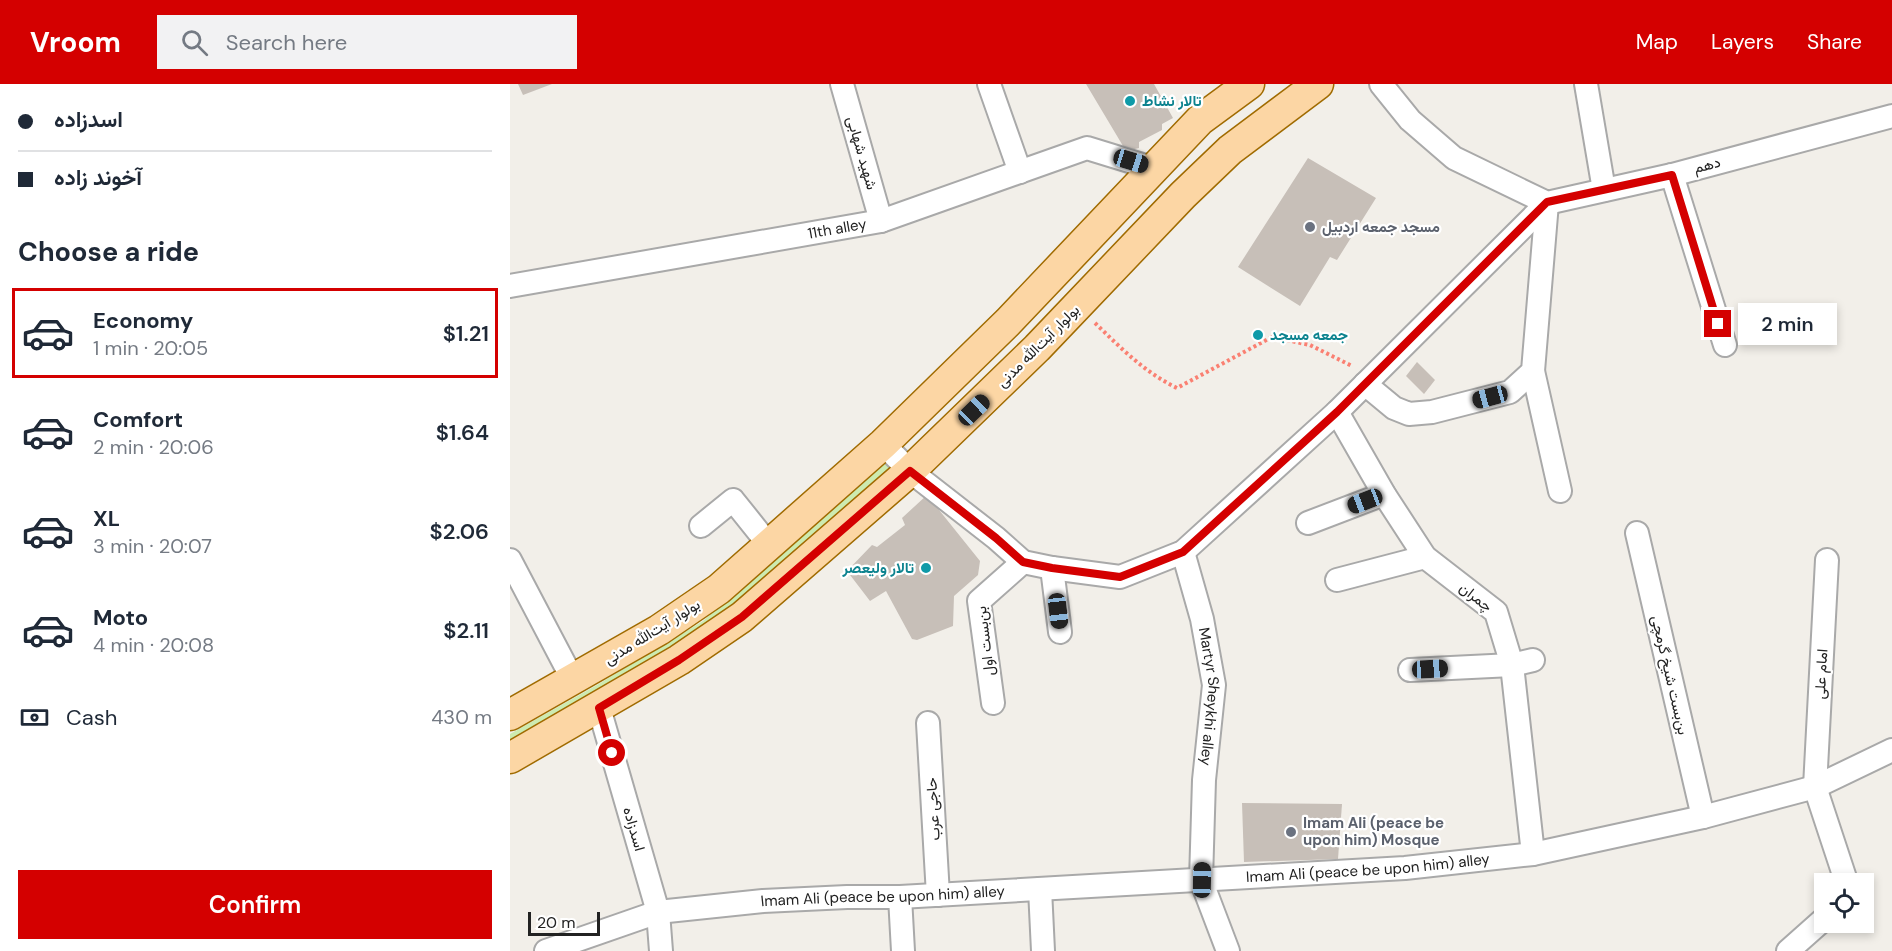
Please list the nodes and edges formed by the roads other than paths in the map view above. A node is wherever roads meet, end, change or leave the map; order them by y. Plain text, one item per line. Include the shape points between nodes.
1 (842, 84) edge
2 (989, 84) edge
3 (1249, 84) edge
4 (1318, 84) edge
5 (1381, 84) edge
6 (1586, 84) edge
7 (1892, 117) edge
8 (1152, 168) junction
9 (1020, 172) junction
10 (1672, 175) junction
11 (1604, 190) junction
12 (1547, 202) junction
13 (881, 221) junction
14 (510, 286) edge
15 (1725, 345) dead end
16 (1533, 371) junction
17 (1369, 381) junction
18 (1337, 412) junction
19 (883, 444) junction
20 (910, 471) junction
21 (1560, 491) dead end
22 (1384, 494) junction
23 (1308, 523) dead end
24 (701, 526) dead end
25 (1637, 533) dead end
26 (769, 545) junction
27 (1183, 552) junction
28 (1425, 557) junction
29 (510, 560) edge
30 (1827, 560) dead end
31 (1023, 562) junction
32 (1052, 568) junction
33 (1337, 580) dead end
34 (1060, 632) dead end
35 (1522, 663) junction
36 (1410, 670) dead end
37 (573, 680) junction
38 (993, 703) dead end
39 (599, 708) junction
40 (510, 715) edge
41 (928, 723) dead end
42 (1892, 750) edge
43 (510, 758) edge
44 (1815, 787) junction
45 (1703, 817) junction
46 (1533, 854) junction
47 (1843, 873) edge
48 (1202, 880) junction
49 (1040, 889) junction
50 (938, 895) junction
51 (900, 897) junction
52 (658, 912) junction
53 (1814, 929) edge
54 (1793, 949) edge
55 (546, 951) edge
56 (661, 951) edge
57 (903, 951) edge
58 (1043, 951) edge
59 (1228, 951) edge

1 - 13 street, شهید شهابی
2 - 9 street
3 - 8 main road, بولوار آیت‌الله مدنی via 1200,120
4 - 20 main road, بولوار آیت‌الله مدنی via 1230,150 1037,348
5 - 12 street via 1410,120 1454,158
6 - 11 street
7 - 10 street, دهم
8 - 9 street, 11th alley via 1087,148
8 - 19 main road, بولوار آیت‌الله مدنی via 1008,322
9 - 13 street, 11th alley
10 - 11 street, دهم
10 - 15 street
11 - 12 street, دهم
12 - 16 street
12 - 17 street
13 - 14 street, 11th alley
16 - 17 street via 1510,392 1409,414 1394,408
16 - 21 street
17 - 18 street
18 - 22 street, چمران
18 - 27 street
19 - 20 street
19 - 26 main road, بولوار آیت‌الله مدنی
20 - 31 street
20 - 39 main road, بولوار آیت‌الله مدنی via 742,617
22 - 23 street
22 - 28 street, چمران
24 - 26 street via 733,500
25 - 45 street, بن‌بست شیخ گرمچی
26 - 37 main road, بولوار آیت‌الله مدنی via 719,589 659,630
27 - 32 street via 1120,577
27 - 48 street, Martyr Sheykhi alley via 1202,619 1214,685 1204,780
28 - 33 street
28 - 35 street, چمران via 1496,612
29 - 37 street
30 - 44 street, امام علی
31 - 32 street
31 - 38 street, بن‌بست اول via 979,601
32 - 34 street
35 - 36 street
35 - 46 street, چمران
37 - 40 main road, بولوار آیت‌الله مدنی
39 - 43 main road, بولوار آیت‌الله مدنی
39 - 52 street, اسدزاده
41 - 50 street, حاجی عرب
42 - 44 street, Imam Ali (peace be upon him) alley
44 - 45 street, Imam Ali (peace be upon him) alley
44 - 47 street
45 - 46 street, Imam Ali (peace be upon him) alley
46 - 48 street, Imam Ali (peace be upon him) alley via 1406,868
48 - 49 street, Imam Ali (peace be upon him) alley
48 - 59 street
49 - 50 street, Imam Ali (peace be upon him) alley
49 - 58 street
50 - 51 street, Imam Ali (peace be upon him) alley
51 - 52 street, Imam Ali (peace be upon him) alley via 764,902
51 - 57 street
52 - 55 street, Imam Ali (peace be upon him) alley
52 - 56 street, اسدزاده
53 - 54 street

